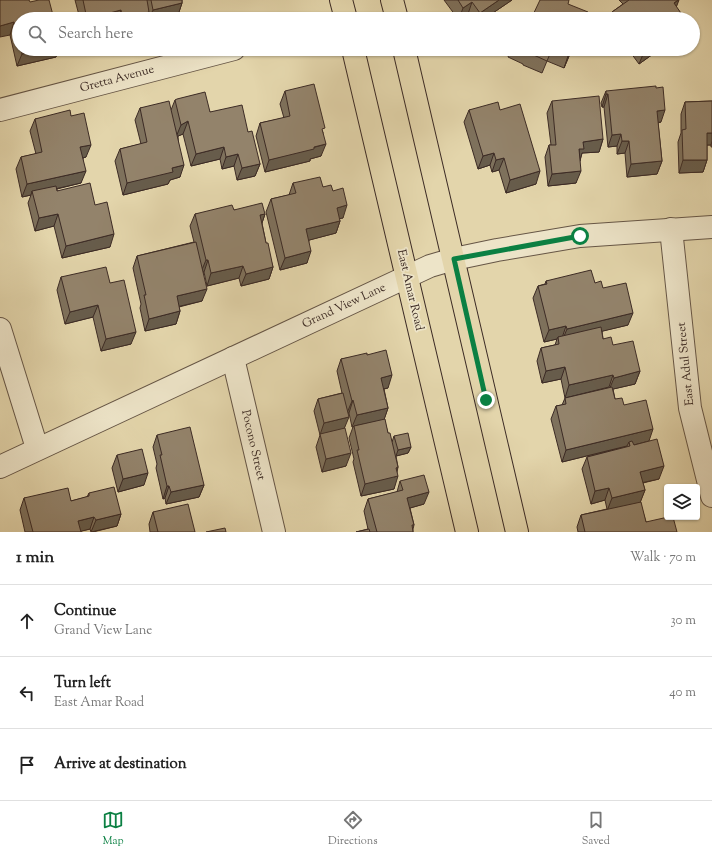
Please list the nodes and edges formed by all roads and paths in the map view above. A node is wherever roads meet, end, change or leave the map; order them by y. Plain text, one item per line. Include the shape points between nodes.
1 (341, 0) edge
2 (392, 0) edge
3 (344, 12) edge
4 (395, 12) edge
5 (207, 56) edge
6 (355, 56) edge
7 (406, 56) edge
8 (0, 110) edge
9 (712, 227) edge
10 (671, 230) junction
11 (454, 259) junction
12 (406, 276) junction
13 (0, 329) edge
14 (233, 358) junction
15 (37, 448) junction
16 (0, 467) edge
17 (712, 496) edge
18 (274, 532) edge
19 (466, 532) edge
20 (517, 532) edge

1 - 3 main road
2 - 4 main road
5 - 8 street, Gretta Avenue
6 - 12 main road, East Amar Road
7 - 11 main road
9 - 10 street, Grand View Lane
10 - 11 street, Grand View Lane via 580,236
10 - 17 street, East Adul Street via 690,408
11 - 12 street, Grand View Lane
11 - 20 main road
12 - 14 street, Grand View Lane
12 - 19 main road, East Amar Road
13 - 15 street
14 - 15 street, Grand View Lane
14 - 18 street, Pocono Street
15 - 16 street, Grand View Lane

